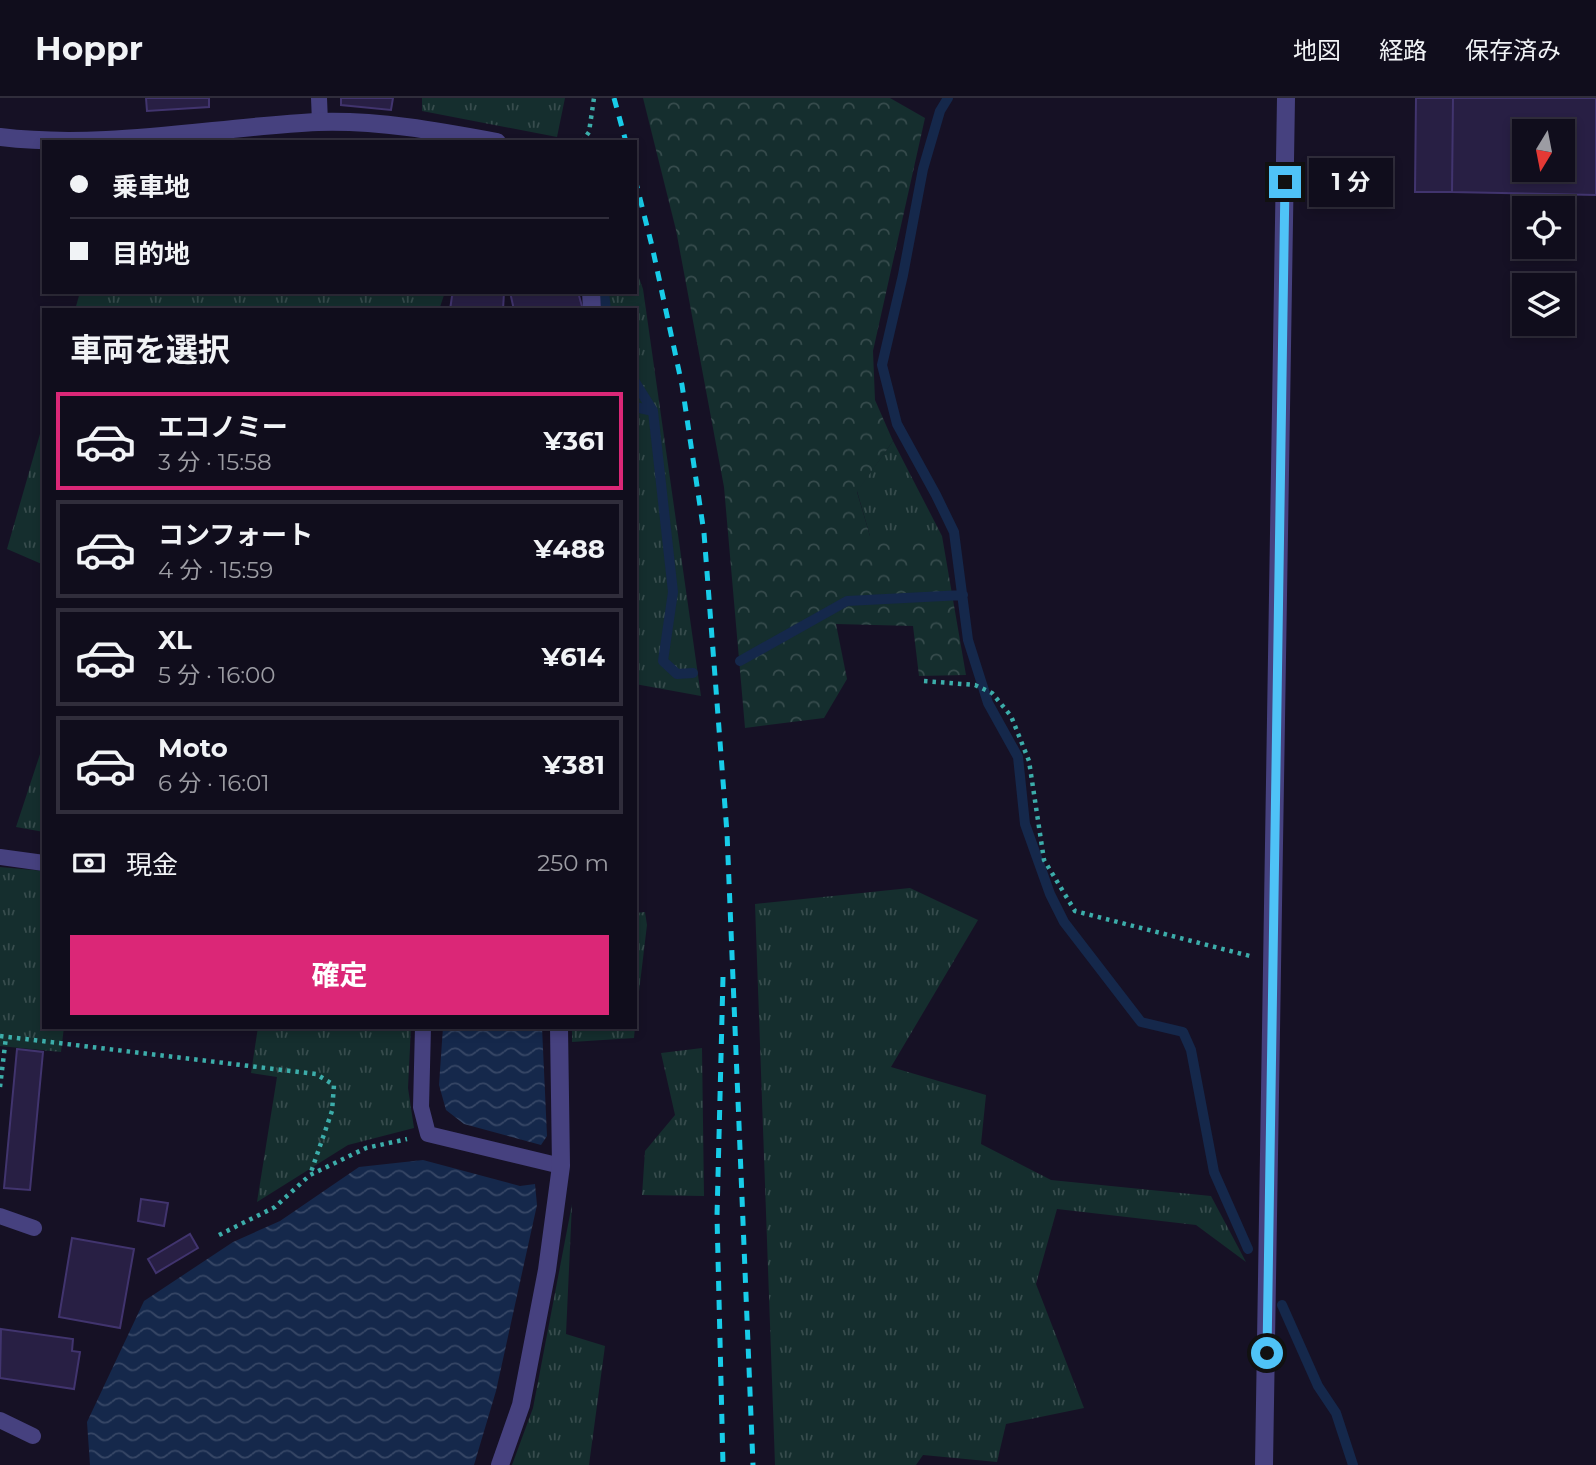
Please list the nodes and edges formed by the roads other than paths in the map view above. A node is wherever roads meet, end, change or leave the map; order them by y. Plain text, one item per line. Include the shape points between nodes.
1 (319, 98) edge
2 (1286, 98) edge
3 (320, 122) junction
4 (0, 136) edge
5 (61, 140) edge
6 (485, 140) edge
7 (42, 141) edge
8 (0, 857) edge
9 (42, 863) edge
10 (423, 1029) edge
11 (559, 1029) edge
12 (561, 1166) junction
13 (0, 1216) edge
14 (34, 1228) dead end
15 (0, 1420) edge
16 (33, 1436) dead end
17 (500, 1465) edge
18 (1264, 1465) edge

1 - 3 lane
2 - 18 street
3 - 5 street
3 - 6 street via 413,128
4 - 7 street
8 - 9 lane
10 - 12 lane via 421,1107 428,1134
11 - 12 street
12 - 17 street via 521,1405
13 - 14 lane
15 - 16 lane

